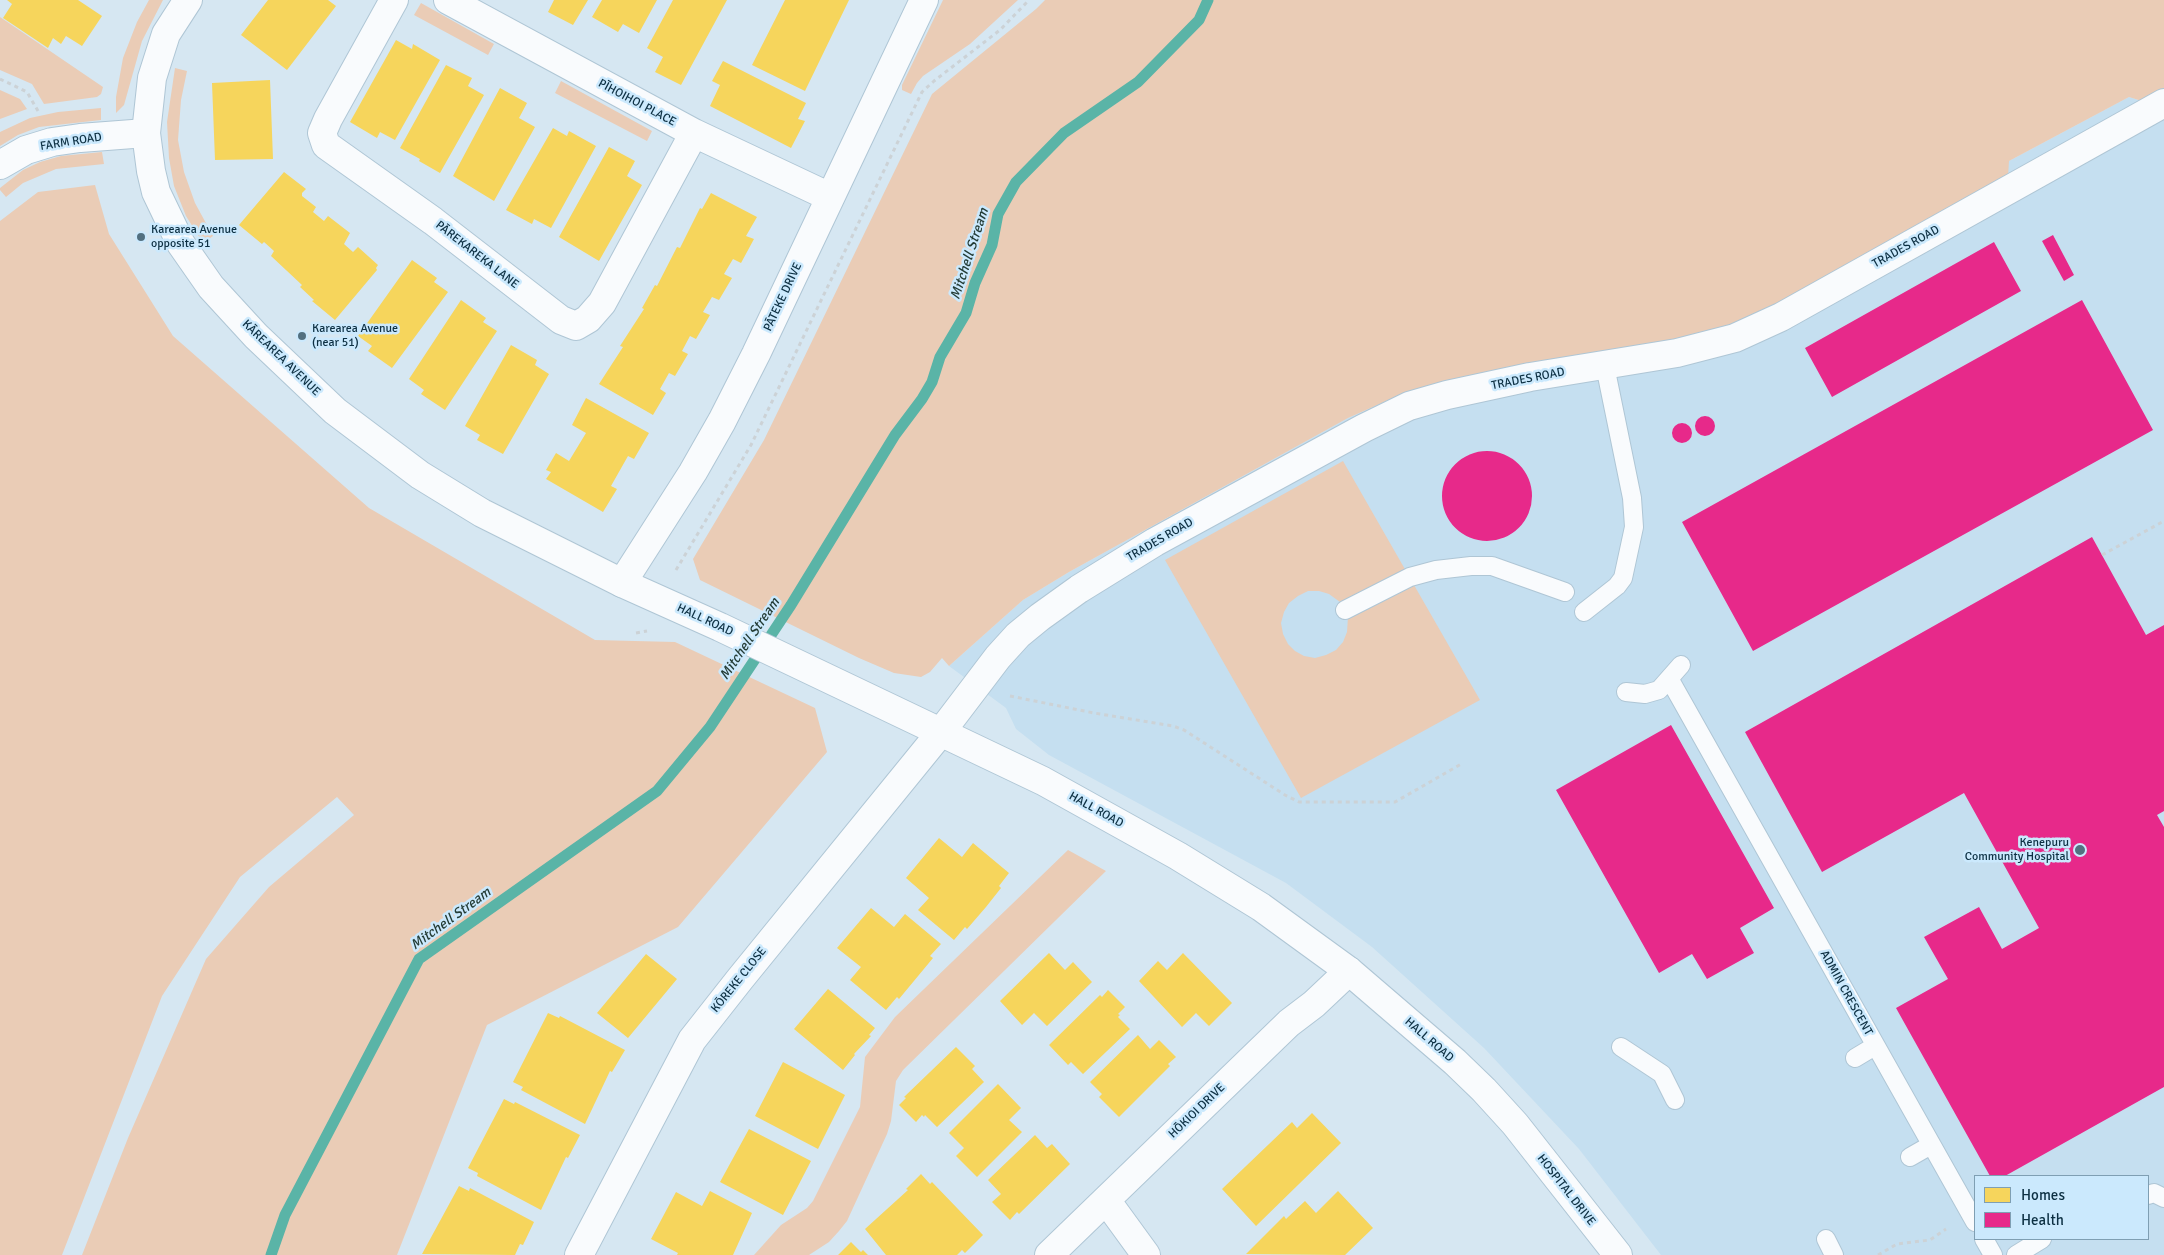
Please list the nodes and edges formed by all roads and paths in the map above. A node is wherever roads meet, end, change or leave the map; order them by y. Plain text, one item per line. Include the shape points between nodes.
1 (188, 0) edge
2 (394, 0) edge
3 (448, 0) edge
4 (924, 0) edge
5 (1029, 0) edge
6 (0, 79) edge
7 (2164, 103) edge
8 (38, 111) dead end
9 (146, 133) junction
10 (694, 133) junction
11 (0, 165) edge
12 (830, 197) junction
13 (1605, 366) junction
14 (2164, 521) edge
15 (2102, 556) dead end
16 (674, 573) dead end
17 (622, 584) junction
18 (1565, 592) dead end
19 (1344, 610) dead end
20 (1584, 612) dead end
21 (1681, 665) dead end
22 (1670, 680) junction
23 (1626, 692) dead end
24 (1006, 696) dead end
25 (941, 732) junction
26 (1463, 763) dead end
27 (1349, 971) junction
28 (1875, 1046) junction
29 (1621, 1047) dead end
30 (1854, 1058) dead end
31 (1675, 1100) dead end
32 (1515, 1124) joint
33 (1931, 1145) junction
34 (1910, 1157) dead end
35 (2149, 1194) edge
36 (2164, 1198) edge
37 (1106, 1200) junction
38 (1973, 1218) edge
39 (1826, 1239) dead end
40 (1985, 1240) edge
41 (2040, 1240) edge
42 (579, 1255) edge
43 (1049, 1255) edge
44 (1146, 1255) edge
45 (1618, 1255) edge
46 (1834, 1255) edge
47 (1878, 1255) edge
48 (1993, 1255) edge
49 (2016, 1255) edge

1 - 9 street, KĀREAREA AVENUE via 166,34 160,52 152,78
2 - 10 street, PĀREKAREKA LANE via 328,119 322,133 326,145 433,221 561,320 576,326 588,319 602,303
3 - 10 street, PĪHOIHOI PLACE
4 - 12 street, PĀTEKE DRIVE
5 - 16 path via 1000,30 922,92 751,445
6 - 8 path via 27,92
7 - 13 street, TRADES ROAD via 1754,330 1685,351
9 - 11 street, FARM ROAD via 52,142 26,150
9 - 17 street, KĀREAREA AVENUE via 156,192 182,244 211,287 256,336 334,411 420,475 482,513
10 - 12 street, PĪHOIHOI PLACE
12 - 17 street, PĀTEKE DRIVE via 722,421
13 - 20 lane via 1632,498 1634,527 1624,578
13 - 25 street, TRADES ROAD via 1530,377 1409,406 1155,542 1079,589 1018,635
14 - 15 path
17 - 25 street, HALL ROAD via 720,626
18 - 19 lane via 1498,568 1471,566 1410,577
21 - 22 lane
22 - 23 lane via 1659,690 1645,694
22 - 28 lane, ADMIN CRESCENT
24 - 26 path via 1173,726 1299,802 1395,802
25 - 27 street, HALL ROAD via 1043,781 1178,856 1261,907
25 - 42 street, KŌREKE CLOSE via 692,1040
27 - 32 street, HALL ROAD via 1455,1062
27 - 37 street, HŌKIOI DRIVE via 1289,1023
28 - 30 lane
28 - 33 lane, ADMIN CRESCENT
29 - 31 lane via 1662,1074
32 - 45 street, HOSPITAL DRIVE
33 - 34 lane
33 - 38 lane, ADMIN CRESCENT
35 - 36 lane
37 - 43 street, HŌKIOI DRIVE
37 - 44 street
38 - 47 path via 1930,1240 1897,1244
39 - 46 lane
40 - 48 lane
41 - 49 lane

